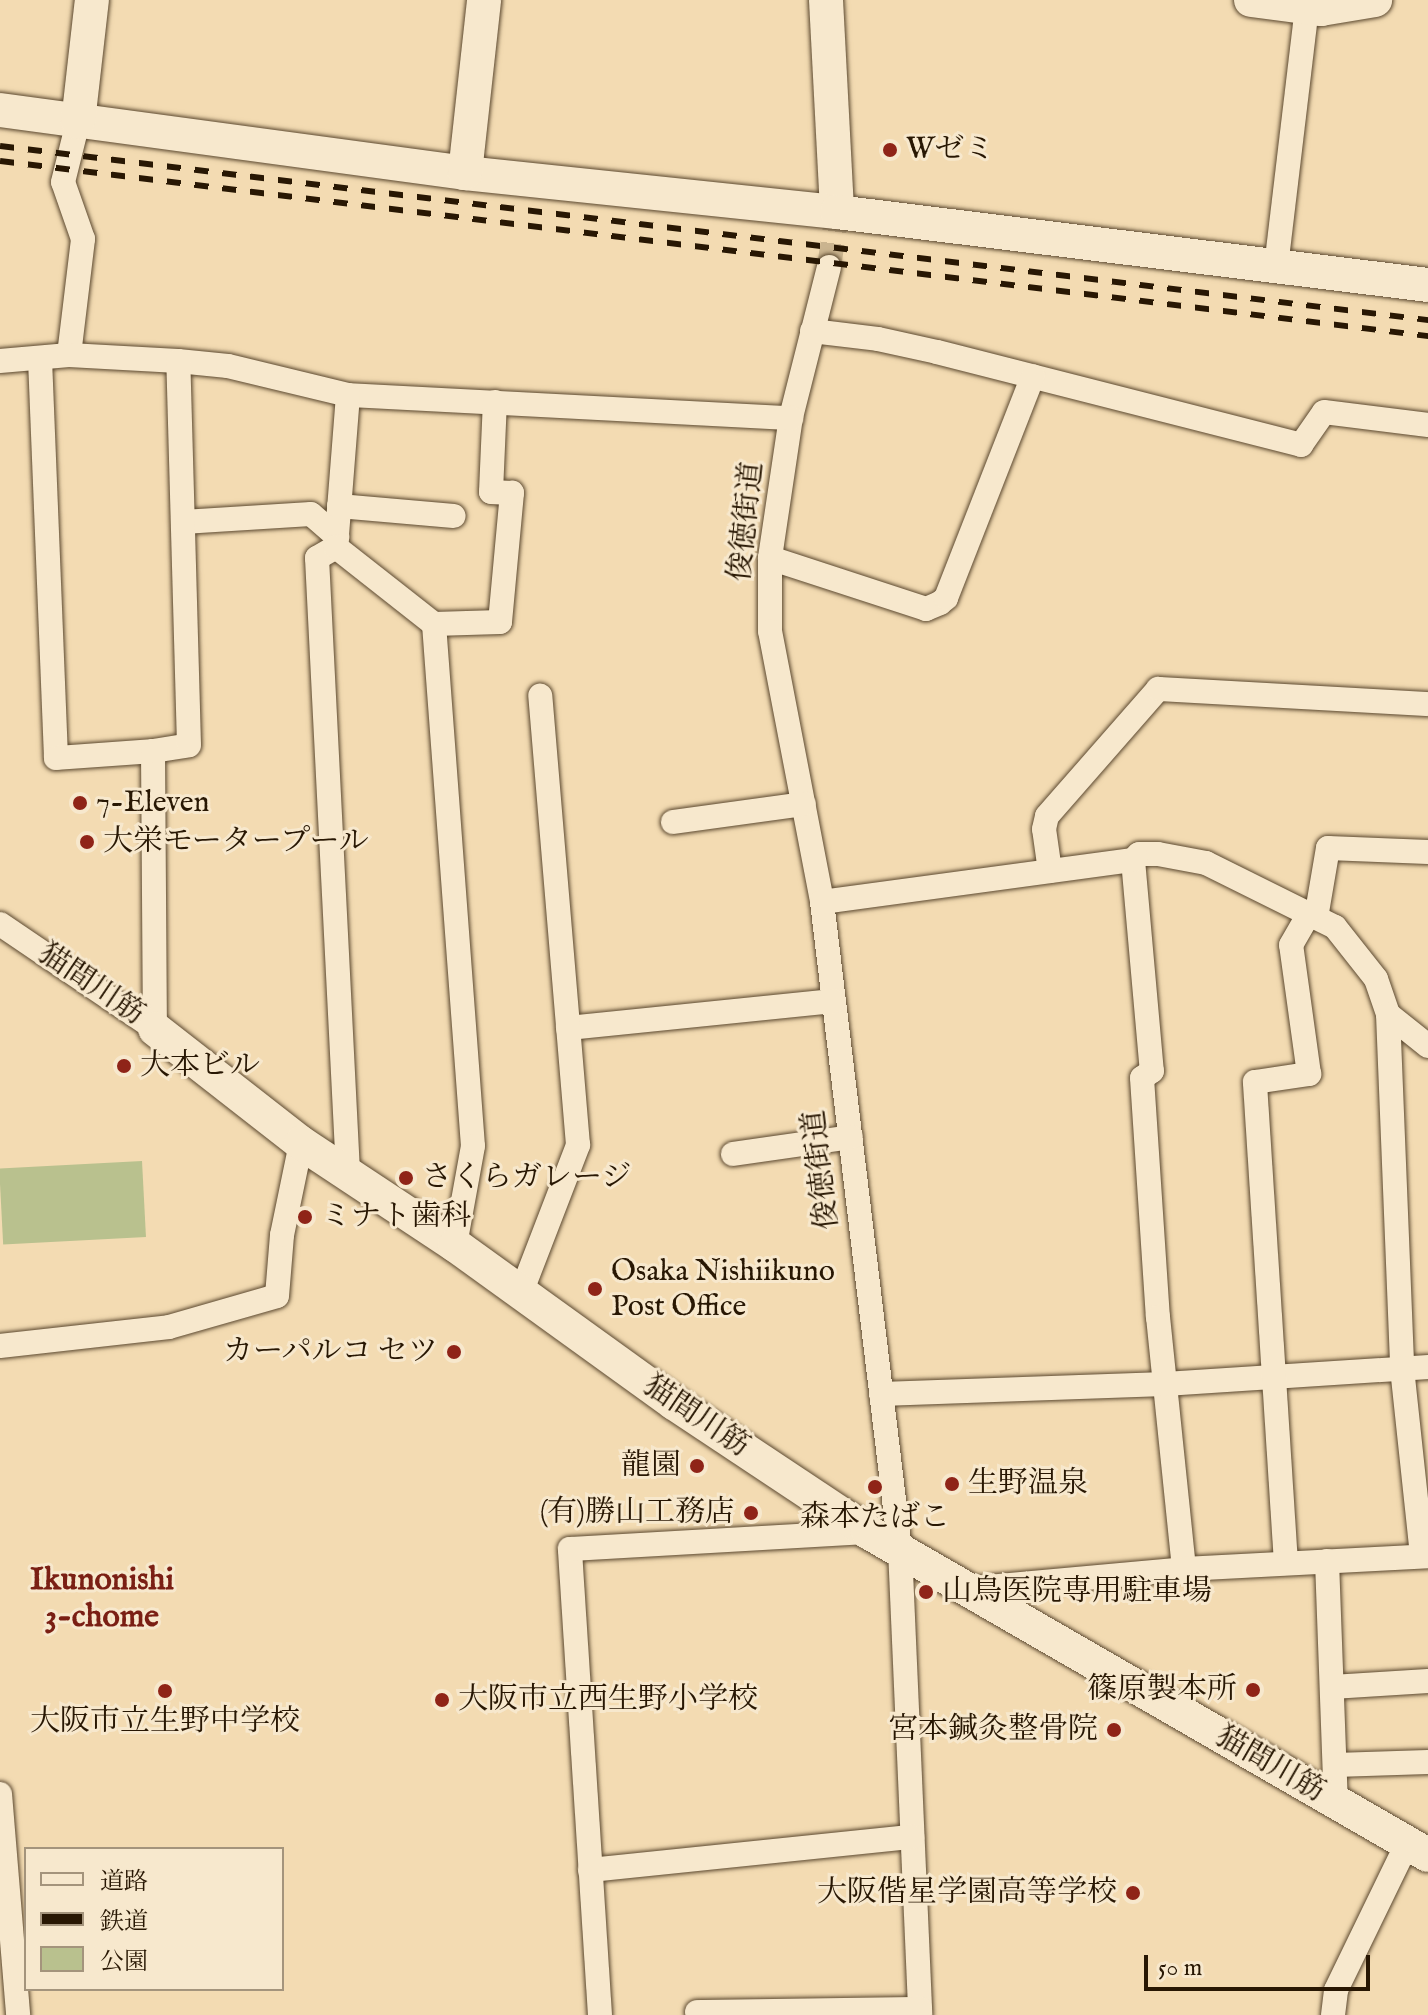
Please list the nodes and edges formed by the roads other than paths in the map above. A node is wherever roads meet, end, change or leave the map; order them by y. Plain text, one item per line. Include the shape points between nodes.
1 (92, 0) edge
2 (484, 0) edge
3 (826, 0) edge
4 (1251, 0) edge
5 (1375, 0) edge
6 (1307, 4) edge
7 (0, 110) edge
8 (78, 122) junction
9 (465, 173) junction
10 (836, 219) junction
11 (829, 267) tunnel mouth
12 (1276, 267) junction
13 (1428, 285) edge
14 (812, 331) junction
15 (69, 355) junction
16 (40, 359) junction
17 (0, 361) edge
18 (178, 361) junction
19 (1033, 376) junction
20 (348, 395) junction
21 (495, 402) junction
22 (792, 416) junction
23 (1428, 425) edge
24 (339, 506) junction
25 (454, 516) dead end
26 (183, 522) junction
27 (336, 542) junction
28 (770, 558) junction
29 (434, 624) junction
30 (540, 696) dead end
31 (1428, 704) edge
32 (153, 751) junction
33 (804, 804) junction
34 (673, 822) dead end
35 (1428, 852) edge
36 (1133, 860) junction
37 (1050, 871) junction
38 (822, 902) junction
39 (1313, 916) junction
40 (0, 924) edge
41 (834, 1001) junction
42 (1388, 1014) junction
43 (568, 1028) junction
44 (155, 1029) junction
45 (1428, 1046) edge
46 (851, 1137) junction
47 (301, 1143) junction
48 (733, 1154) dead end
49 (348, 1173) junction
50 (455, 1245) junction
51 (521, 1293) junction
52 (0, 1346) edge
53 (1428, 1367) edge
54 (1402, 1368) junction
55 (1275, 1377) junction
56 (1165, 1384) junction
57 (881, 1394) junction
58 (868, 1532) junction
59 (900, 1549) junction
60 (1425, 1556) edge
61 (1327, 1561) junction
62 (1286, 1563) junction
63 (1184, 1569) junction
64 (966, 1589) junction
65 (1428, 1681) edge
66 (1332, 1687) junction
67 (1428, 1762) edge
68 (1335, 1765) junction
69 (0, 1794) edge
70 (1336, 1804) junction
71 (912, 1837) junction
72 (1417, 1850) edge
73 (590, 1870) junction
74 (697, 2012) dead end
75 (920, 2012) edge
76 (18, 2015) edge
77 (600, 2015) edge
78 (1333, 2015) edge

1 - 8 street
2 - 9 street
3 - 10 street
4 - 6 street
5 - 6 street via 1321,9
6 - 12 street
7 - 8 street
8 - 9 street
8 - 15 street via 63,182 83,239
9 - 10 street
10 - 12 street
11 - 14 street, 俊徳街道
12 - 13 street
14 - 19 street via 878,339
14 - 22 street, 俊徳街道
15 - 16 street
15 - 18 street
16 - 17 street
16 - 32 street via 56,758
18 - 20 street via 228,366
18 - 26 street
19 - 23 street via 1301,445 1324,412
19 - 28 street via 940,603 926,609
20 - 21 street
20 - 24 street
21 - 22 street
21 - 29 street via 491,492 512,493 500,622
22 - 28 street, 俊徳街道
24 - 25 street
24 - 27 street
26 - 27 street via 311,514
26 - 32 street via 189,745
27 - 29 street
27 - 49 street via 317,558
28 - 33 street, 俊徳街道 via 770,631
29 - 50 street via 473,1146
30 - 43 street
31 - 37 street via 1158,689 1047,816
32 - 44 street
33 - 34 street
33 - 38 street, 俊徳街道
35 - 39 street via 1328,848
36 - 37 street
36 - 39 street via 1139,854 1158,854 1206,863
36 - 56 street via 1152,1071 1142,1078
37 - 38 street
38 - 41 street, 俊徳街道
39 - 42 street via 1335,927 1376,979
39 - 55 street via 1291,945 1309,1074 1255,1082
40 - 44 street, 猫間川筋
41 - 43 street
41 - 46 street, 俊徳街道
42 - 45 street
42 - 54 street
43 - 51 street via 578,1145
44 - 47 street, 猫間川筋
46 - 48 street
46 - 57 street, 俊徳街道
47 - 49 street, 猫間川筋
47 - 52 street via 282,1235 277,1296 169,1327
49 - 50 street, 猫間川筋
50 - 51 street, 猫間川筋
51 - 58 street, 猫間川筋
53 - 54 street
54 - 55 street
54 - 60 street
55 - 56 street
55 - 62 street
56 - 57 street
56 - 63 street
57 - 59 street, 俊徳街道
58 - 59 street, 猫間川筋
58 - 73 street via 570,1549
59 - 64 street, 猫間川筋
59 - 71 street, 俊徳街道
60 - 61 street
61 - 62 street
61 - 66 street
62 - 63 street
63 - 64 street
64 - 70 street, 猫間川筋
65 - 66 street
66 - 68 street
67 - 68 street
68 - 70 street
69 - 76 street
70 - 72 street, 猫間川筋
71 - 73 street
71 - 75 street, 俊徳街道
72 - 78 street via 1336,1990
73 - 77 street
74 - 75 street

